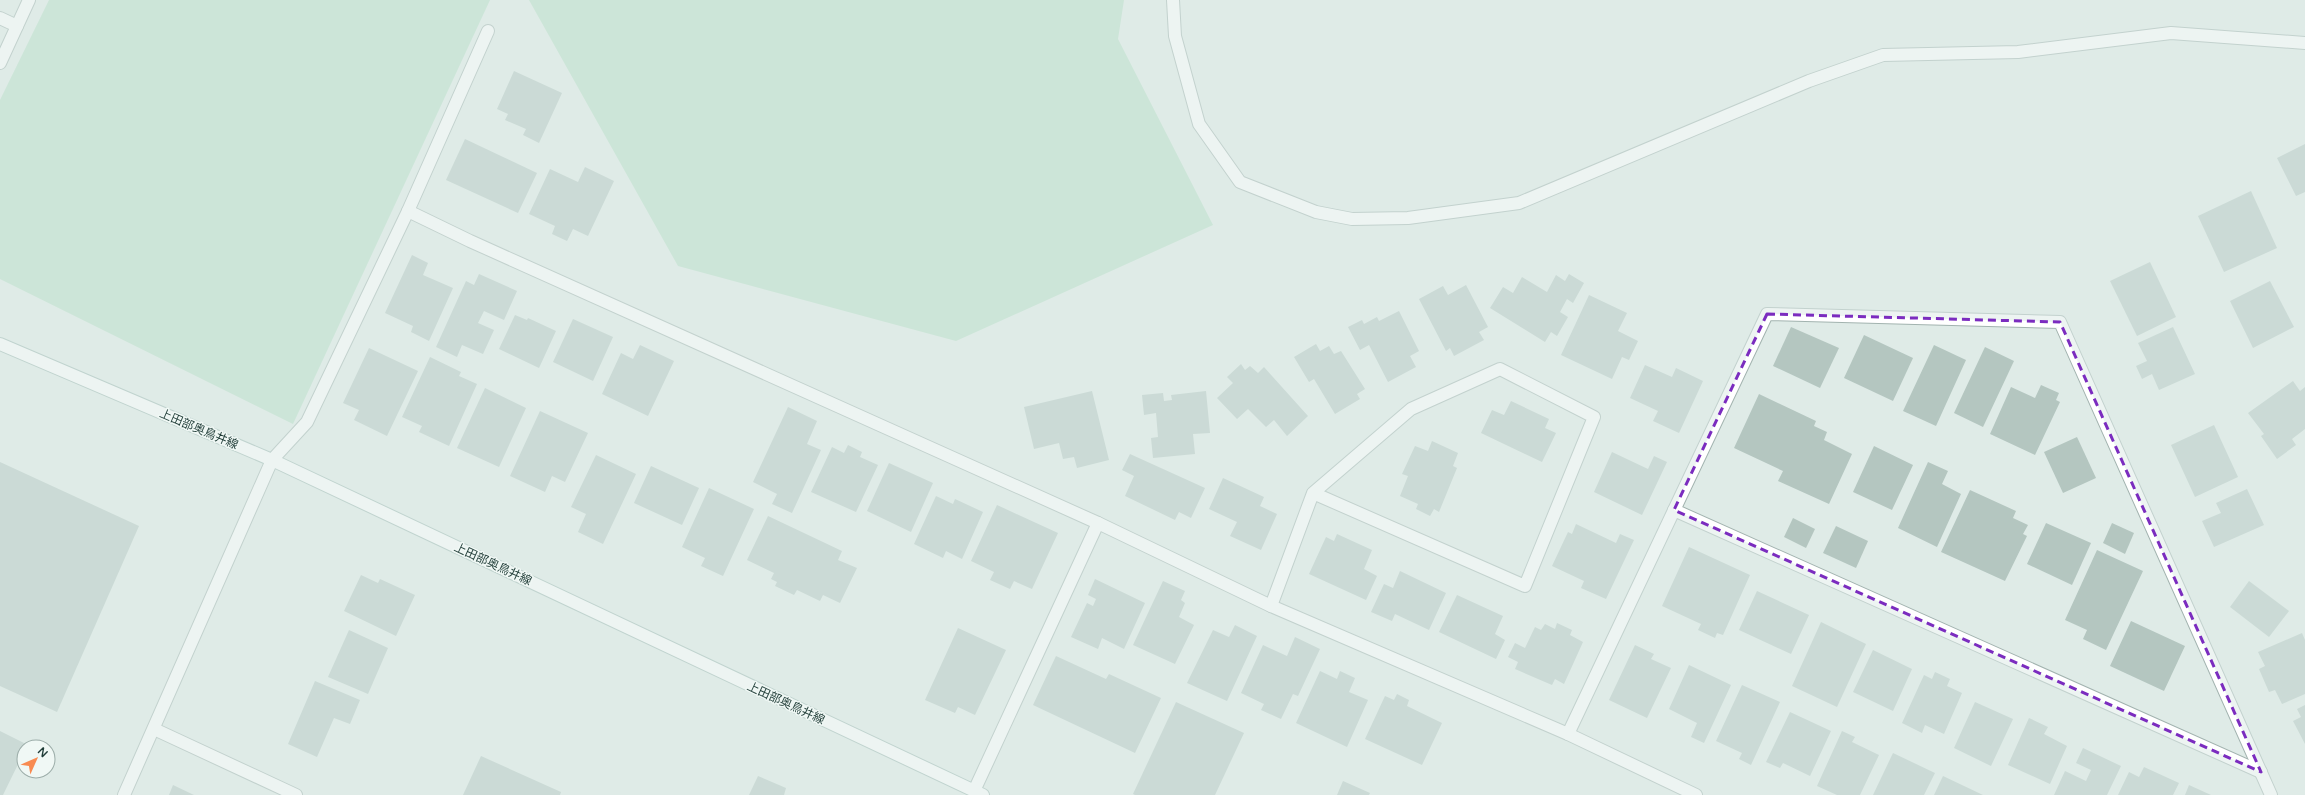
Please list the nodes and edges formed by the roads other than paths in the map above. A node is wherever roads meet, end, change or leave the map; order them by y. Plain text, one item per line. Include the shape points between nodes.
1 (29, 0) edge
2 (1173, 0) edge
3 (0, 18) edge
4 (17, 26) junction
5 (488, 31) dead end
6 (2305, 43) edge
7 (0, 63) edge
8 (408, 211) junction
9 (0, 344) edge
10 (272, 460) junction
11 (1313, 493) junction
12 (1674, 510) junction
13 (1098, 523) junction
14 (1271, 606) junction
15 (154, 729) junction
16 (1568, 734) junction
17 (2261, 772) junction
18 (978, 793) edge
19 (124, 795) edge
20 (296, 795) edge
21 (1696, 795) edge
22 (2271, 795) edge

1 - 4 street
2 - 6 street via 1175,36 1199,124 1240,182 1316,212 1352,219 1408,218 1519,203 1809,81 1883,55 2018,52 2171,34
3 - 4 street
4 - 7 street
5 - 8 street
8 - 10 street via 307,422
8 - 13 street
9 - 10 street, 上田部奥鳥井線
10 - 15 street
10 - 18 street, 上田部奥鳥井線
11 - 11 street via 1411,408 1500,369 1594,417 1525,586
11 - 14 street
12 - 16 street
12 - 17 street
12 - 17 street via 1767,314 2060,322
13 - 14 street
13 - 18 street
14 - 16 street
15 - 19 street
15 - 20 street
16 - 21 street
17 - 22 street

